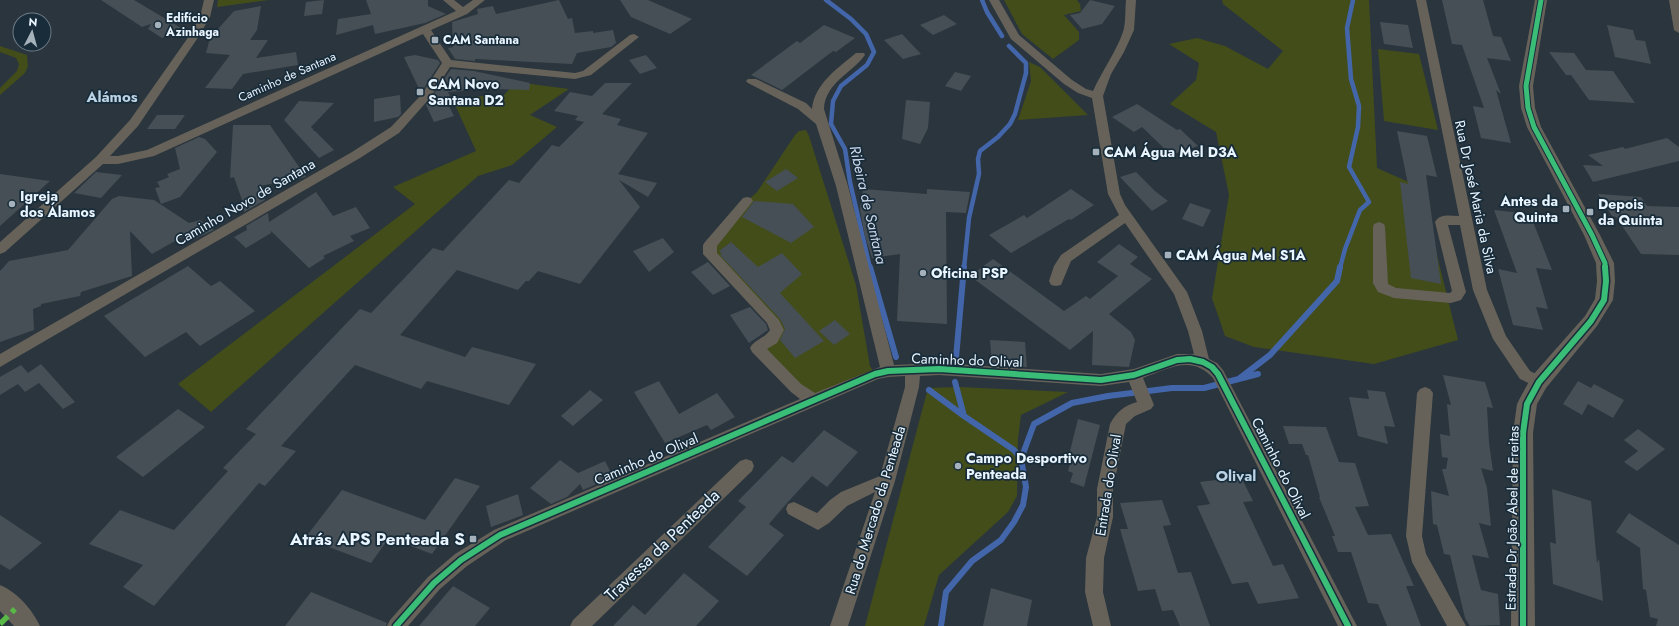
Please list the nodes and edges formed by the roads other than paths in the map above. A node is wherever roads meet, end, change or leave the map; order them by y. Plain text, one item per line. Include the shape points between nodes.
1 (209, 0) edge
2 (448, 0) edge
3 (480, 0) edge
4 (994, 0) edge
5 (1131, 0) edge
6 (1421, 0) edge
7 (1542, 0) edge
8 (1674, 0) edge
9 (463, 12) junction
10 (425, 29) junction
11 (1679, 30) edge
12 (634, 37) dead end
13 (860, 55) dead end
14 (447, 63) junction
15 (752, 81) dead end
16 (1097, 96) junction
17 (820, 122) junction
18 (100, 160) junction
19 (747, 201) dead end
20 (1126, 216) junction
21 (1466, 222) junction
22 (1379, 227) dead end
23 (0, 249) edge
24 (1056, 281) dead end
25 (0, 361) edge
26 (1203, 362) junction
27 (912, 369) junction
28 (888, 371) junction
29 (1134, 375) junction
30 (1539, 382) junction
31 (1425, 393) dead end
32 (813, 400) junction
33 (746, 466) dead end
34 (887, 480) junction
35 (794, 509) dead end
36 (0, 596) edge
37 (28, 626) edge
38 (396, 626) edge
39 (579, 626) edge
40 (839, 626) edge
41 (1102, 626) edge
42 (1348, 626) edge
43 (1457, 626) edge
44 (1523, 626) edge

1 - 18 street via 202,23 158,90 134,123
2 - 9 street
3 - 9 street, Caminho de Santana
4 - 16 street via 1016,37 1068,82 1082,91
5 - 16 street via 1129,30
6 - 21 street, Rua Dr José Maria da Silva
7 - 30 street, Estrada Dr João Abel de Freitas via 1526,86 1528,108 1534,127 1592,235 1605,264 1606,281 1604,300 1591,321
8 - 11 street
9 - 10 street, Caminho de Santana
10 - 14 street
10 - 18 street, Caminho de Santana via 150,153 118,160
12 - 14 street via 587,72 575,76
13 - 17 street via 834,78 822,94 818,107
14 - 25 street, Caminho Novo de Santana via 426,96 395,130 356,156
15 - 17 street via 802,106
16 - 20 street via 1114,194
17 - 28 street via 842,186
18 - 23 street
19 - 32 street via 710,244 710,254 772,320 777,330 772,338 757,348 796,388
20 - 24 street via 1066,258 1062,262
20 - 26 street via 1180,292 1195,331
21 - 22 street via 1441,222 1459,292 1451,298 1394,293 1383,288 1380,283
21 - 30 street, Rua Dr José Maria da Silva via 1480,290 1489,315 1500,338 1524,375
26 - 29 street, Caminho do Olival via 1177,360
26 - 42 street, Caminho do Olival via 1218,374 1230,395
27 - 28 street, Caminho do Olival
27 - 29 street, Caminho do Olival via 1101,380
27 - 34 street, Rua do Mercado da Penteada via 912,387
28 - 32 street, Caminho do Olival
29 - 41 street, Entrada do Olival via 1146,405 1122,416 1118,424 1105,489 1105,517 1095,558 1094,592
30 - 44 street, Estrada Dr João Abel de Freitas via 1527,404 1523,433
31 - 43 street via 1414,536 1418,556
32 - 38 street, Caminho do Olival via 500,535 461,560 434,583
33 - 39 street, Travessa da Penteada
34 - 35 street via 862,490 836,505 827,517 818,522
34 - 40 street, Rua do Mercado da Penteada
36 - 37 street via 15,609

